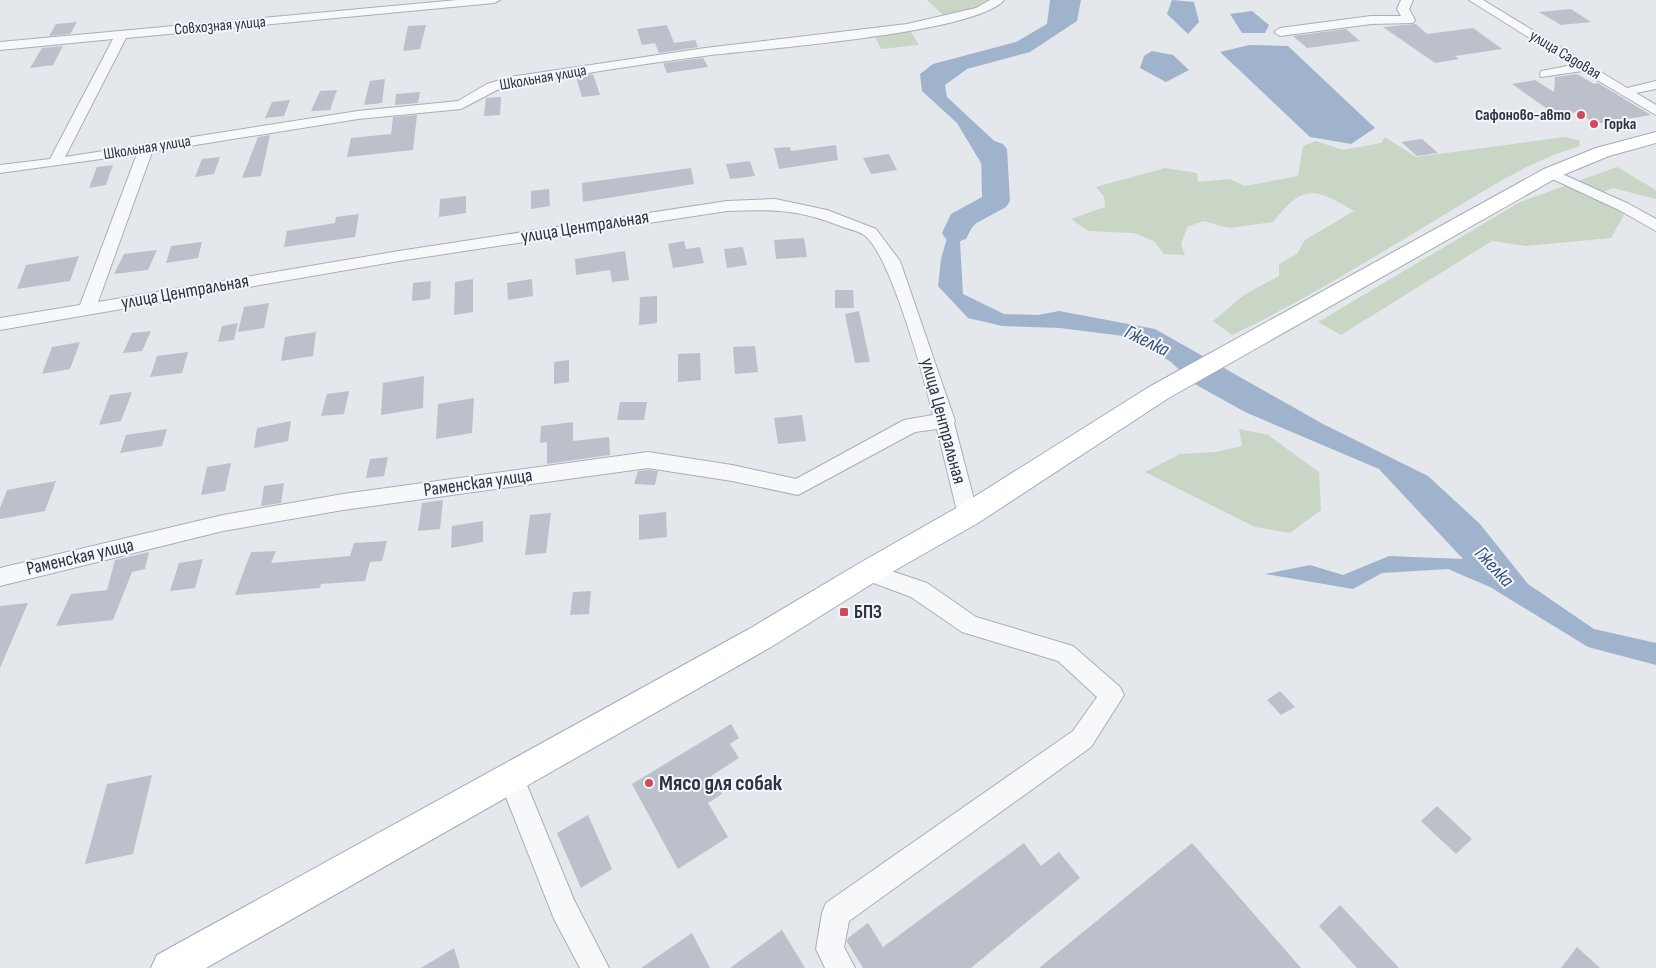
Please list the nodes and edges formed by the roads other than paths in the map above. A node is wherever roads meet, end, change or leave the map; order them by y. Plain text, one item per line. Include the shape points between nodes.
1 (494, 0) edge
2 (998, 0) edge
3 (1407, 0) edge
4 (1475, 0) edge
5 (1280, 32) dead end
6 (122, 34) junction
7 (0, 46) edge
8 (1584, 67) junction
9 (1546, 74) dead end
10 (1656, 86) edge
11 (1625, 92) junction
12 (1656, 111) edge
13 (1656, 137) edge
14 (146, 148) junction
15 (54, 163) junction
16 (0, 169) edge
17 (1551, 173) junction
18 (1656, 226) edge
19 (87, 308) junction
20 (0, 324) edge
21 (1241, 346) joint
22 (946, 421) junction
23 (968, 515) junction
24 (868, 572) junction
25 (0, 576) edge
26 (511, 777) junction
27 (170, 968) edge
28 (595, 968) edge
29 (841, 968) edge

1 - 6 street, Совхозная улица
2 - 14 street, Школьная улица via 973,14 930,22 510,81 492,87 461,105 349,116
3 - 5 street via 1403,9 1409,20 1371,20
4 - 8 street, улица Садовая
6 - 7 street, Совхозная улица
6 - 15 street
8 - 9 street
8 - 11 street, улица Садовая
10 - 11 street
11 - 12 street, улица Садовая
13 - 17 main road via 1626,144
14 - 15 street, Школьная улица
14 - 19 street
15 - 16 street, Школьная улица
17 - 18 street via 1624,207
17 - 21 main road
19 - 20 street, улица Центральная
19 - 22 street, улица Центральная via 727,206 775,204 822,213 870,232 892,261
21 - 23 main road via 1158,393
22 - 23 street, улица Центральная
22 - 25 street, Раменская улица via 911,425 798,487 648,460 343,502 223,523
23 - 24 main road
24 - 26 main road via 760,638
24 - 29 street via 919,590 970,625 1065,653 1112,695 1082,739 836,912 830,949
26 - 27 main road
26 - 28 street via 564,909

